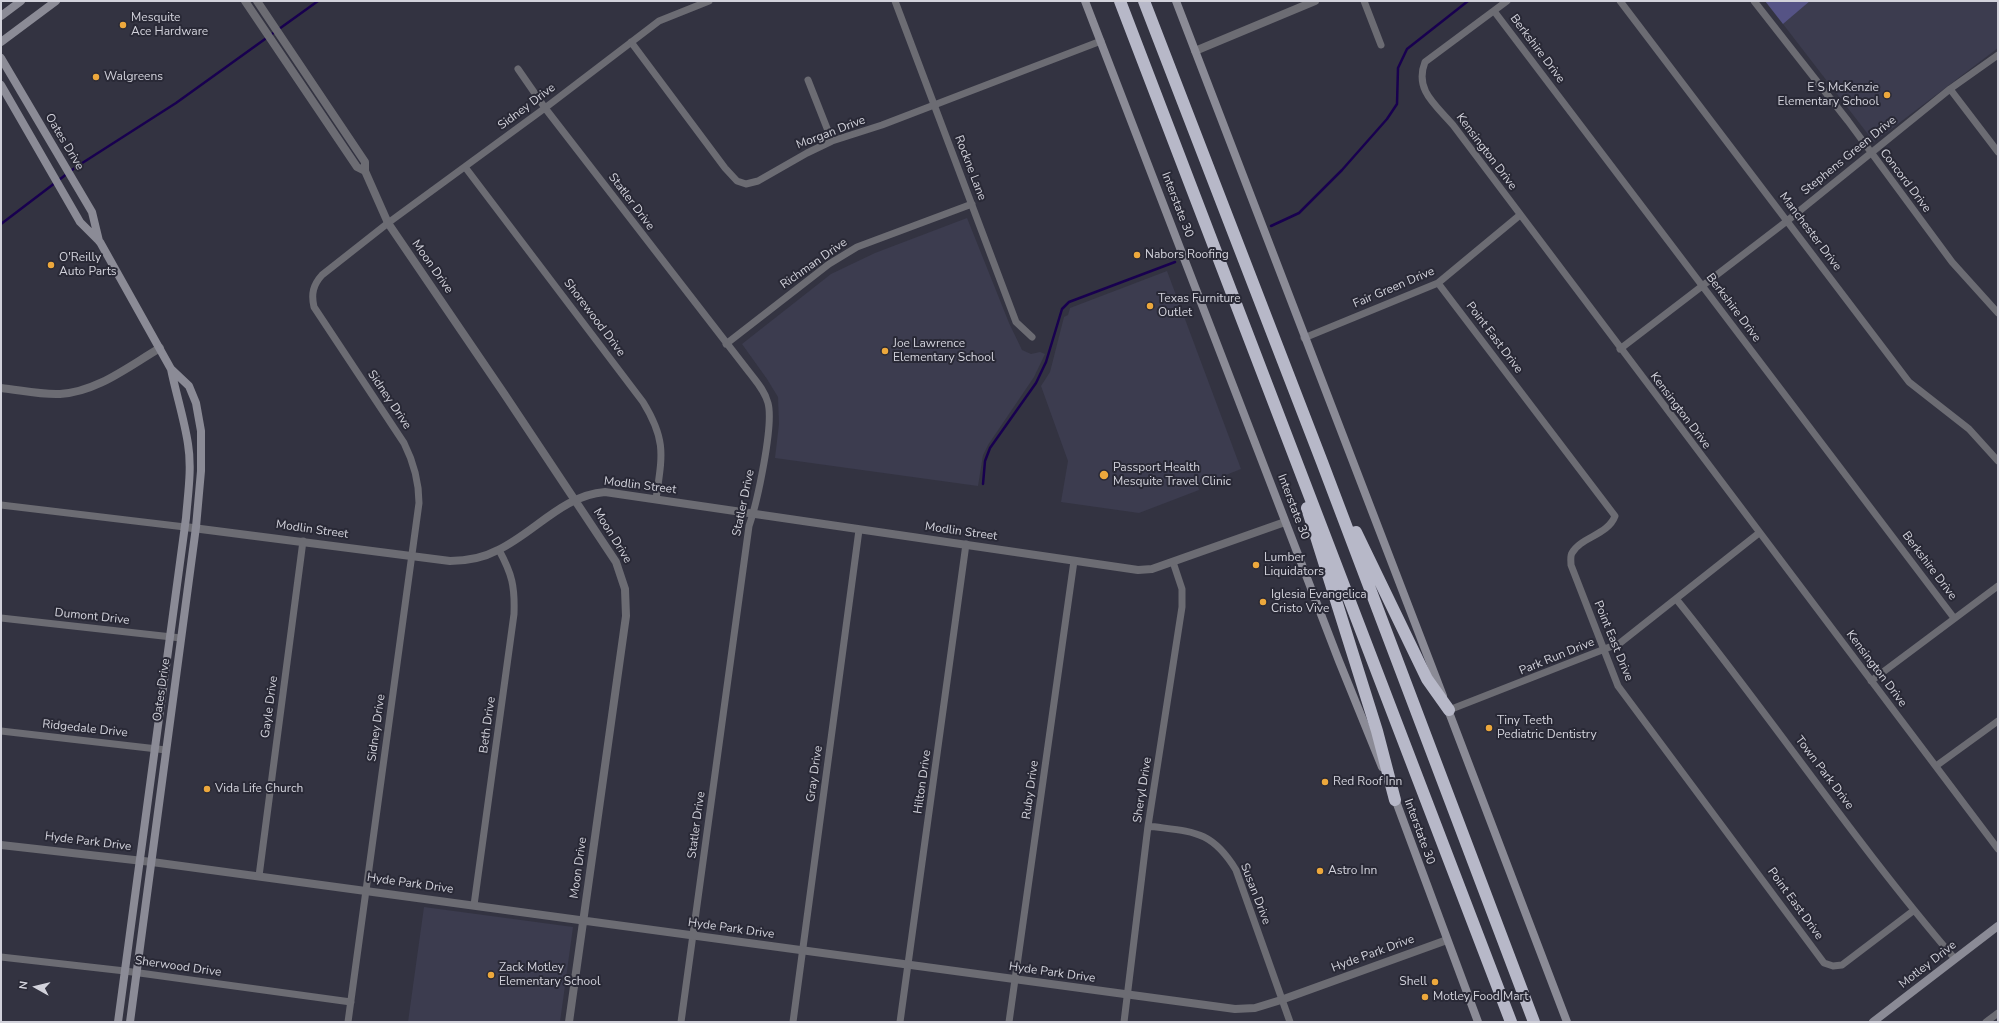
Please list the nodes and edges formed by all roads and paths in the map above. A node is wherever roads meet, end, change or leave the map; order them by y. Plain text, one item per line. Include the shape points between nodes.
1 (21, 1) edge
2 (56, 1) edge
3 (245, 1) edge
4 (257, 1) edge
5 (709, 1) edge
6 (895, 1) edge
7 (1086, 1) edge
8 (1120, 1) edge
9 (1144, 1) edge
10 (1150, 1) edge
11 (1176, 1) edge
12 (1315, 1) edge
13 (1364, 1) edge
14 (1506, 1) edge
15 (1620, 1) edge
16 (1754, 1) edge
17 (1494, 11) junction
18 (1, 16) edge
19 (1100, 41) junction
20 (1, 42) edge
21 (631, 42) junction
22 (1381, 45) dead end
23 (1195, 51) junction
24 (1998, 55) edge
25 (1165, 56) junction
26 (1, 58) edge
27 (518, 69) dead end
28 (808, 80) dead end
29 (1, 86) edge
30 (1950, 89) junction
31 (934, 105) junction
32 (545, 108) junction
33 (832, 142) junction
34 (1998, 152) edge
35 (1870, 153) junction
36 (465, 167) junction
37 (366, 171) junction
38 (972, 204) junction
39 (1520, 214) junction
40 (1787, 221) junction
41 (388, 223) junction
42 (100, 242) junction
43 (1438, 283) junction
44 (1702, 285) junction
45 (1998, 313) edge
46 (1032, 336) dead end
47 (1304, 338) junction
48 (726, 344) junction
49 (160, 348) junction
50 (1620, 349) junction
51 (171, 369) junction
52 (1, 388) edge
53 (1290, 446) junction
54 (1998, 461) edge
55 (1322, 462) junction
56 (656, 499) junction
57 (575, 500) junction
58 (1, 505) edge
59 (753, 515) junction
60 (1285, 522) junction
61 (185, 527) junction
62 (196, 527) junction
63 (859, 530) junction
64 (1760, 533) junction
65 (303, 541) junction
66 (966, 544) junction
67 (499, 550) junction
68 (412, 556) junction
69 (1074, 561) junction
70 (1173, 562) junction
71 (1998, 586) edge
72 (1677, 600) junction
73 (1, 618) edge
74 (1954, 618) junction
75 (170, 637) junction
76 (181, 638) junction
77 (1604, 650) junction
78 (1872, 681) junction
79 (1449, 710) junction
80 (1998, 721) edge
81 (1, 731) edge
82 (155, 748) junction
83 (166, 750) junction
84 (1936, 766) junction
85 (1396, 800) junction
86 (1148, 826) junction
87 (1, 845) edge
88 (1998, 849) edge
89 (140, 860) junction
90 (152, 862) junction
91 (259, 876) junction
92 (366, 890) junction
93 (474, 905) junction
94 (1914, 911) junction
95 (584, 920) junction
96 (1998, 926) edge
97 (693, 936) junction
98 (1447, 940) junction
99 (802, 951) junction
100 (1, 957) edge
101 (1955, 960) junction
102 (908, 965) junction
103 (124, 971) junction
104 (136, 973) junction
105 (1015, 980) junction
106 (1128, 995) junction
107 (1281, 1000) junction
108 (351, 1002) junction
109 (1998, 1013) edge
110 (118, 1022) edge
111 (130, 1022) edge
112 (348, 1022) edge
113 (569, 1022) edge
114 (681, 1022) edge
115 (793, 1022) edge
116 (900, 1022) edge
117 (1010, 1022) edge
118 (1124, 1022) edge
119 (1290, 1022) edge
120 (1478, 1022) edge
121 (1511, 1022) edge
122 (1534, 1022) edge
123 (1567, 1022) edge
124 (1874, 1022) edge
125 (1986, 1022) edge

1 - 18 main road
2 - 20 main road
3 - 37 street, Moon Drive via 357,167
4 - 37 street, Moon Drive via 365,162
5 - 21 street, Sidney Drive via 659,22
6 - 31 street, Rockne Lane
7 - 19 main road, Interstate 30
8 - 53 highway
9 - 25 highway
10 - 25 highway
11 - 23 main road
12 - 23 street
13 - 22 street
14 - 17 street, Kensington Drive
15 - 40 street, Manchester Drive
16 - 35 street, Concord Drive
17 - 39 street, Kensington Drive via 1425,62 1421,82 1425,92
17 - 44 street, Berkshire Drive
19 - 31 street, Morgan Drive
19 - 60 main road, Interstate 30
21 - 32 street, Sidney Drive
21 - 33 street, Morgan Drive via 737,181 746,184 758,181 807,152
23 - 47 main road
24 - 30 street, Stephens Green Drive
25 - 55 highway
26 - 42 main road, Oates Drive via 92,212
27 - 32 street, Statler Drive
28 - 33 street
29 - 42 main road, Oates Drive via 80,222
30 - 34 street
30 - 35 street, Stephens Green Drive
31 - 33 street, Morgan Drive
31 - 38 street, Rockne Lane
32 - 36 street, Sidney Drive
32 - 48 street, Statler Drive
35 - 40 street, Stephens Green Drive
35 - 45 street, Concord Drive via 1952,262
36 - 41 street, Sidney Drive
36 - 56 street, Shorewood Drive via 643,402 656,423 662,458
37 - 41 street, Moon Drive
38 - 46 street, Rockne Lane via 1016,322
38 - 48 street, Richman Drive via 857,247 829,264
39 - 43 street, Fair Green Drive
39 - 50 street, Kensington Drive
40 - 44 street, Stephens Green Drive
40 - 54 street, Manchester Drive via 1909,382 1968,429
41 - 57 street, Moon Drive
41 - 68 street, Sidney Drive via 322,274 315,283 312,296 314,307 404,443 414,464 419,485 419,503
42 - 49 main road, Oates Drive
43 - 47 street, Fair Green Drive
43 - 77 street, Point East Drive via 1615,516 1612,524 1577,547 1572,553 1571,565
44 - 50 street, Stephens Green Drive
44 - 74 street, Berkshire Drive
47 - 79 main road
48 - 59 street, Statler Drive via 761,388 769,405 769,425 757,504
49 - 51 main road, Oates Drive
49 - 52 street via 102,382 80,391 59,394
50 - 64 street, Kensington Drive
51 - 61 main road, Oates Drive via 188,446 190,470
51 - 62 main road, Oates Drive via 189,386 196,403 201,431 201,471
53 - 85 highway via 1311,526
53 - 121 highway
55 - 79 highway via 1427,679
55 - 122 highway
56 - 57 street, Modlin Street via 605,492
56 - 59 street, Modlin Street
57 - 67 street, Modlin Street
57 - 95 street, Moon Drive via 616,562 624,581 626,598 626,616
58 - 61 street, Modlin Street
59 - 63 street, Modlin Street
59 - 97 street, Statler Drive via 749,526
60 - 70 street, Modlin Street
60 - 85 main road, Interstate 30
61 - 62 street, Modlin Street
61 - 75 main road, Oates Drive
62 - 65 street, Modlin Street
62 - 76 main road, Oates Drive
63 - 66 street, Modlin Street
63 - 99 street, Gray Drive
64 - 72 street, Park Run Drive
64 - 78 street, Kensington Drive
65 - 68 street, Modlin Street
65 - 91 street, Gayle Drive
66 - 69 street, Modlin Street
66 - 102 street, Hilton Drive
67 - 68 street, Modlin Street via 483,557 463,561
67 - 93 street, Beth Drive via 510,570 514,614
68 - 92 street, Sidney Drive
69 - 70 street, Modlin Street via 1138,570 1152,569
69 - 105 street, Ruby Drive
70 - 86 street, Sheryl Drive via 1182,589 1182,607
71 - 74 street
72 - 77 street, Park Run Drive via 1620,643
72 - 94 street, Town Park Drive via 1746,687
73 - 75 street, Dumont Drive
74 - 78 street
75 - 76 street, Dumont Drive
75 - 82 main road, Oates Drive
76 - 83 main road, Oates Drive
77 - 79 street, Park Run Drive
77 - 94 street, Point East Drive via 1618,686 1824,963 1842,965
78 - 84 street, Kensington Drive
79 - 123 main road
80 - 84 street
81 - 82 street, Ridgedale Drive
82 - 83 street, Ridgedale Drive
82 - 89 main road, Oates Drive
83 - 90 main road, Oates Drive
84 - 88 street, Kensington Drive
85 - 98 main road, Interstate 30
86 - 106 street, Sheryl Drive
86 - 107 street, Susan Drive via 1192,832 1215,842 1227,856 1236,870
87 - 89 street, Hyde Park Drive
89 - 90 street, Hyde Park Drive
89 - 103 main road, Oates Drive
90 - 91 street, Hyde Park Drive
90 - 104 main road, Oates Drive
91 - 92 street, Hyde Park Drive
92 - 93 street, Hyde Park Drive
92 - 108 street, Sidney Drive
93 - 95 street, Hyde Park Drive
94 - 101 street, Town Park Drive
95 - 97 street, Hyde Park Drive
95 - 113 street, Moon Drive
96 - 101 main road, Motley Drive
97 - 99 street, Hyde Park Drive
97 - 114 street, Statler Drive
98 - 107 street, Hyde Park Drive
98 - 120 main road, Interstate 30
99 - 102 street, Hyde Park Drive
99 - 115 street, Gray Drive
100 - 103 street, Sherwood Drive
101 - 124 main road, Motley Drive
102 - 105 street, Hyde Park Drive
102 - 116 street, Hilton Drive
103 - 104 street, Sherwood Drive
103 - 110 main road, Oates Drive
104 - 108 street, Sherwood Drive
104 - 111 main road, Oates Drive
105 - 106 street, Hyde Park Drive
105 - 117 street, Ruby Drive
106 - 107 street, Hyde Park Drive via 1235,1009 1255,1008
106 - 118 street, Sheryl Drive
107 - 119 street, Susan Drive
108 - 112 street, Sidney Drive
109 - 125 street

